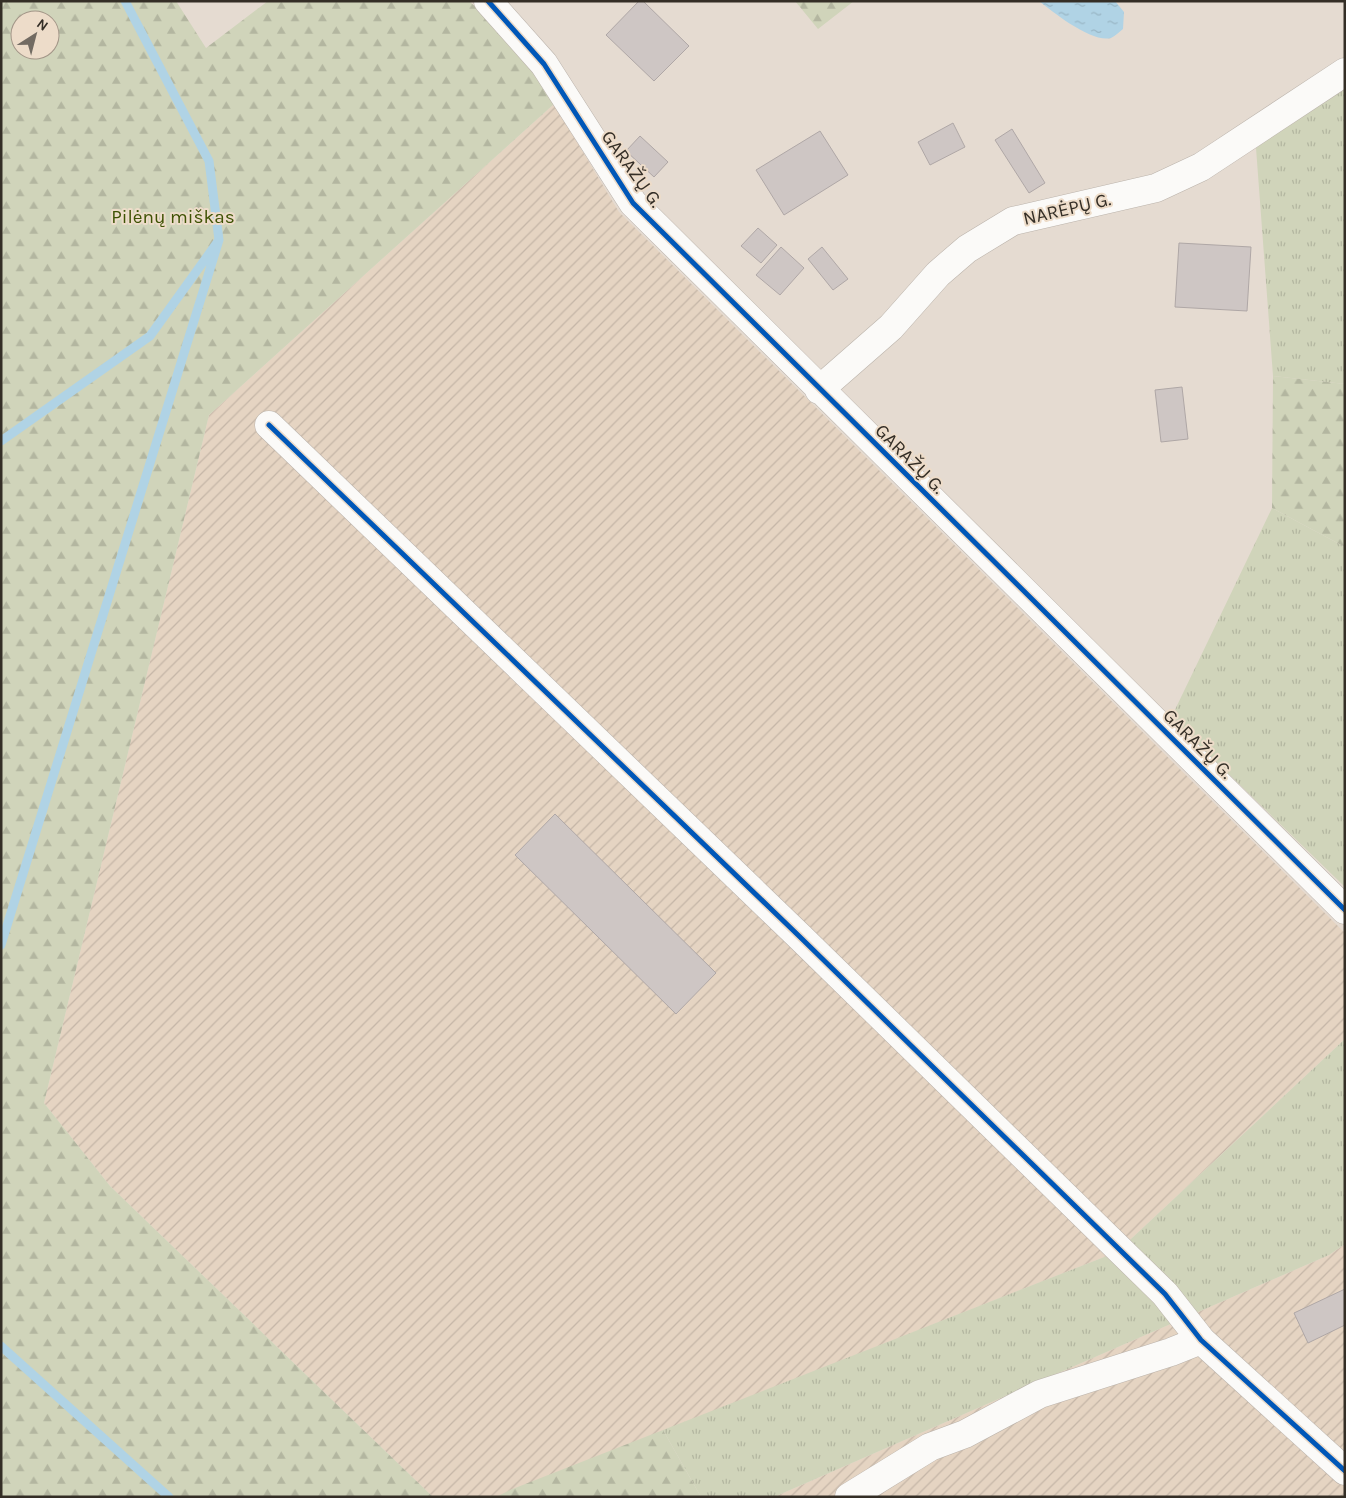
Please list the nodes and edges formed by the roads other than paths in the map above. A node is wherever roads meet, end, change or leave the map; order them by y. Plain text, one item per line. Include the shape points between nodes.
1 (488, 1) edge
2 (1345, 72) edge
3 (819, 390) junction
4 (269, 425) dead end
5 (1345, 910) edge
6 (1201, 1340) junction
7 (1345, 1471) edge
8 (849, 1497) edge

1 - 3 street, GARAŽŲ G. via 544,64 633,203
2 - 3 street, NARĖPŲ G. via 1201,167 1156,188 1013,221 967,249 938,274 891,327
3 - 5 street, GARAŽŲ G.
4 - 6 street via 1165,1294
6 - 7 street
6 - 8 street via 1040,1394 965,1434 930,1447

